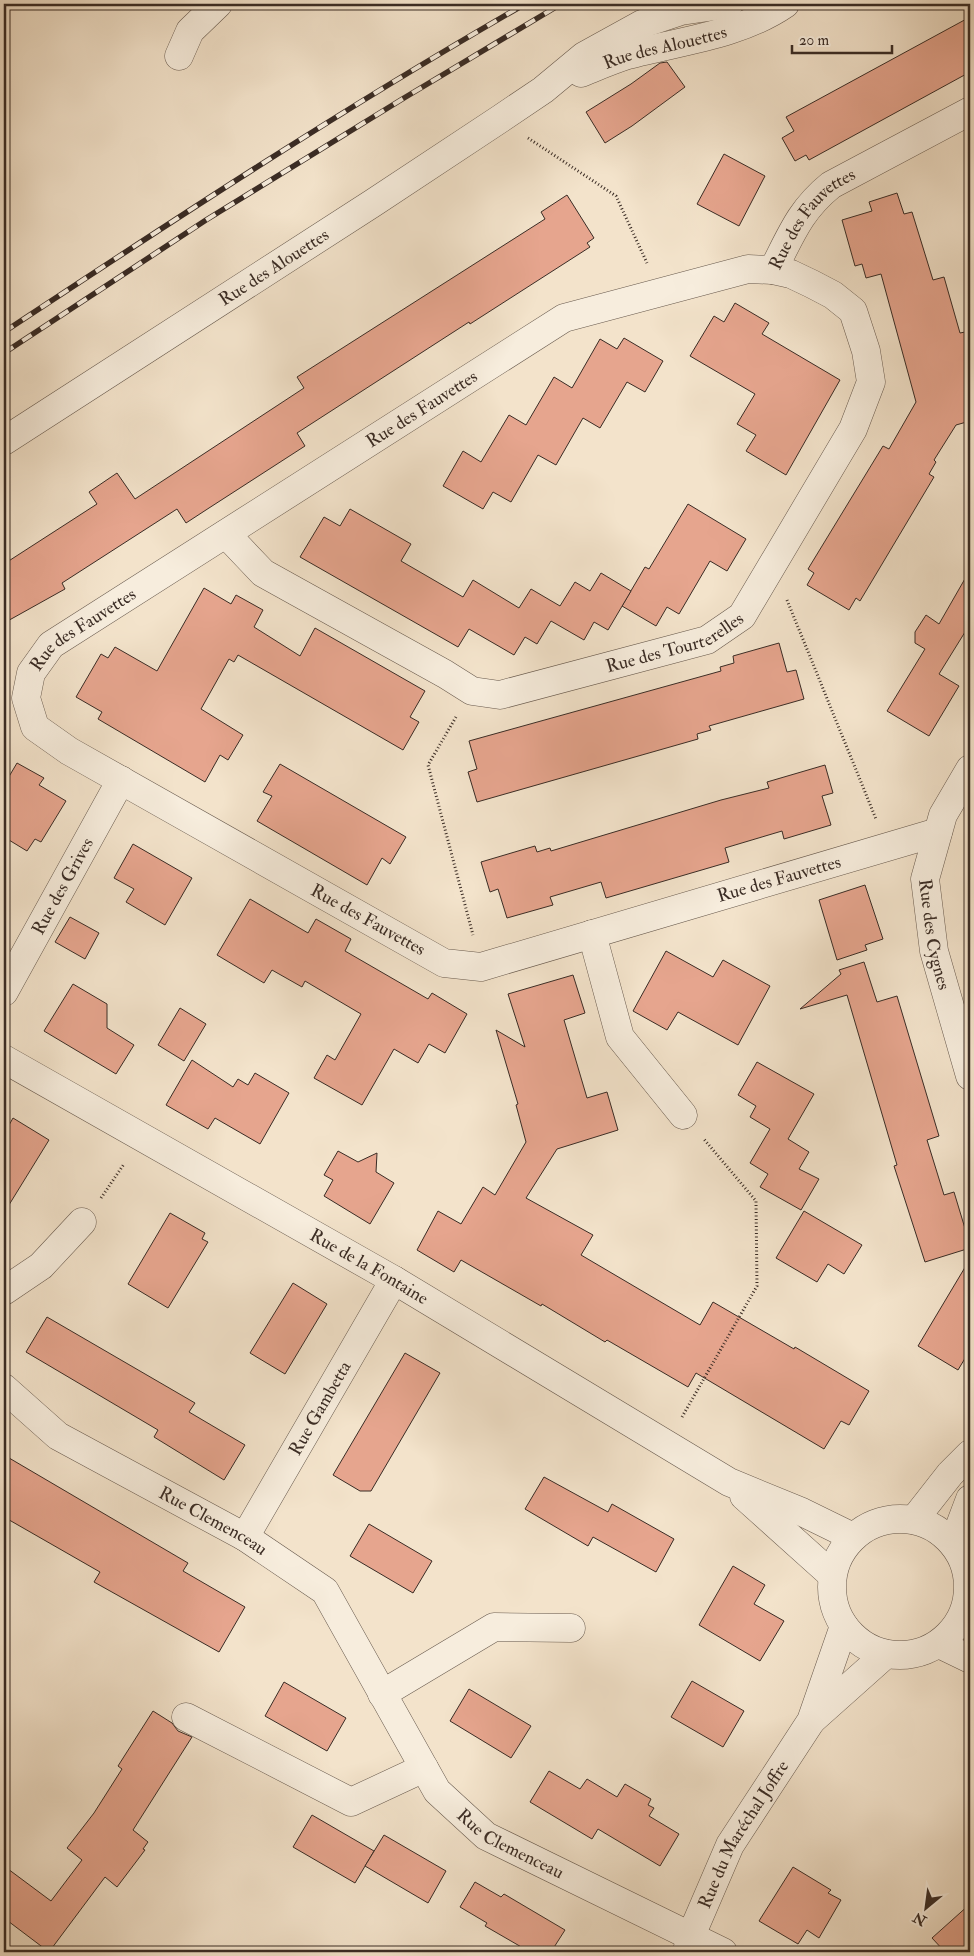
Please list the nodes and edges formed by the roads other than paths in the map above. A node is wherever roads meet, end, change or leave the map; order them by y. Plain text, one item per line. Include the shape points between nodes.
1 (218, 4) edge
2 (729, 4) edge
3 (785, 4) edge
4 (179, 56) dead end
5 (543, 90) junction
6 (970, 111) edge
7 (773, 270) junction
8 (4, 441) edge
9 (226, 534) junction
10 (970, 769) edge
11 (121, 780) junction
12 (938, 832) junction
13 (592, 934) junction
14 (4, 992) edge
15 (4, 1060) edge
16 (970, 1076) edge
17 (683, 1114) road end
18 (82, 1222) road end
19 (394, 1280) junction
20 (4, 1291) edge
21 (4, 1388) edge
22 (970, 1454) edge
23 (730, 1482) junction
24 (970, 1499) edge
25 (914, 1520) junction
26 (245, 1537) junction
27 (853, 1537) junction
28 (953, 1544) junction
29 (832, 1575) junction
30 (969, 1602) edge
31 (844, 1626) junction
32 (571, 1628) dead end
33 (939, 1644) junction
34 (886, 1654) junction
35 (970, 1659) edge
36 (382, 1694) junction
37 (186, 1717) dead end
38 (811, 1721) junction
39 (424, 1768) junction
40 (688, 1945) edge
41 (723, 1952) edge

1 - 4 street via 190,31
2 - 5 street, Rue des Alouettes via 681,11 642,24 584,56
3 - 5 street, Rue des Alouettes via 749,22 626,56
5 - 8 street, Rue des Alouettes via 365,209
6 - 7 street, Rue des Fauvettes via 831,185 801,215
7 - 9 street, Rue des Fauvettes via 748,269 564,318
7 - 9 street, Rue des Tourterelles via 812,284 833,295 852,311 866,351 872,382 853,428 742,616 706,640 500,695 472,691 264,573
9 - 11 street, Rue des Fauvettes via 51,645 31,673 26,698 35,727 69,751
10 - 12 street, Rue des Cygnes via 943,815
11 - 13 street, Rue des Fauvettes via 444,962 481,967
11 - 14 street, Rue des Grives
12 - 13 street, Rue des Fauvettes
12 - 16 street, Rue des Cygnes via 925,879 934,951
13 - 17 street via 620,1037
15 - 19 street, Rue de la Fontaine
18 - 20 street via 41,1266
19 - 23 street, Rue de la Fontaine
19 - 26 street, Rue Gambetta
21 - 26 street, Rue Clemenceau via 58,1436
22 - 25 street
23 - 27 street, Rue de la Fontaine
23 - 29 street, Rue de la Fontaine
24 - 28 street
25 - 27 street via 884,1520
25 - 28 street via 935,1529
26 - 36 street, Rue Clemenceau via 325,1591
27 - 29 street via 840,1553
28 - 30 street via 966,1569
29 - 31 street via 832,1599
30 - 33 street via 957,1625
31 - 34 street via 863,1645
31 - 38 street, Rue du Maréchal Joffre
32 - 36 street via 494,1627
33 - 34 street via 911,1655
33 - 35 street
34 - 38 street, Rue du Maréchal Joffre
36 - 39 street, Rue Clemenceau
37 - 39 street via 351,1802
38 - 40 street, Rue du Maréchal Joffre via 730,1845
39 - 40 street, Rue Clemenceau via 438,1791 486,1836
40 - 41 street, Rue Clemenceau

